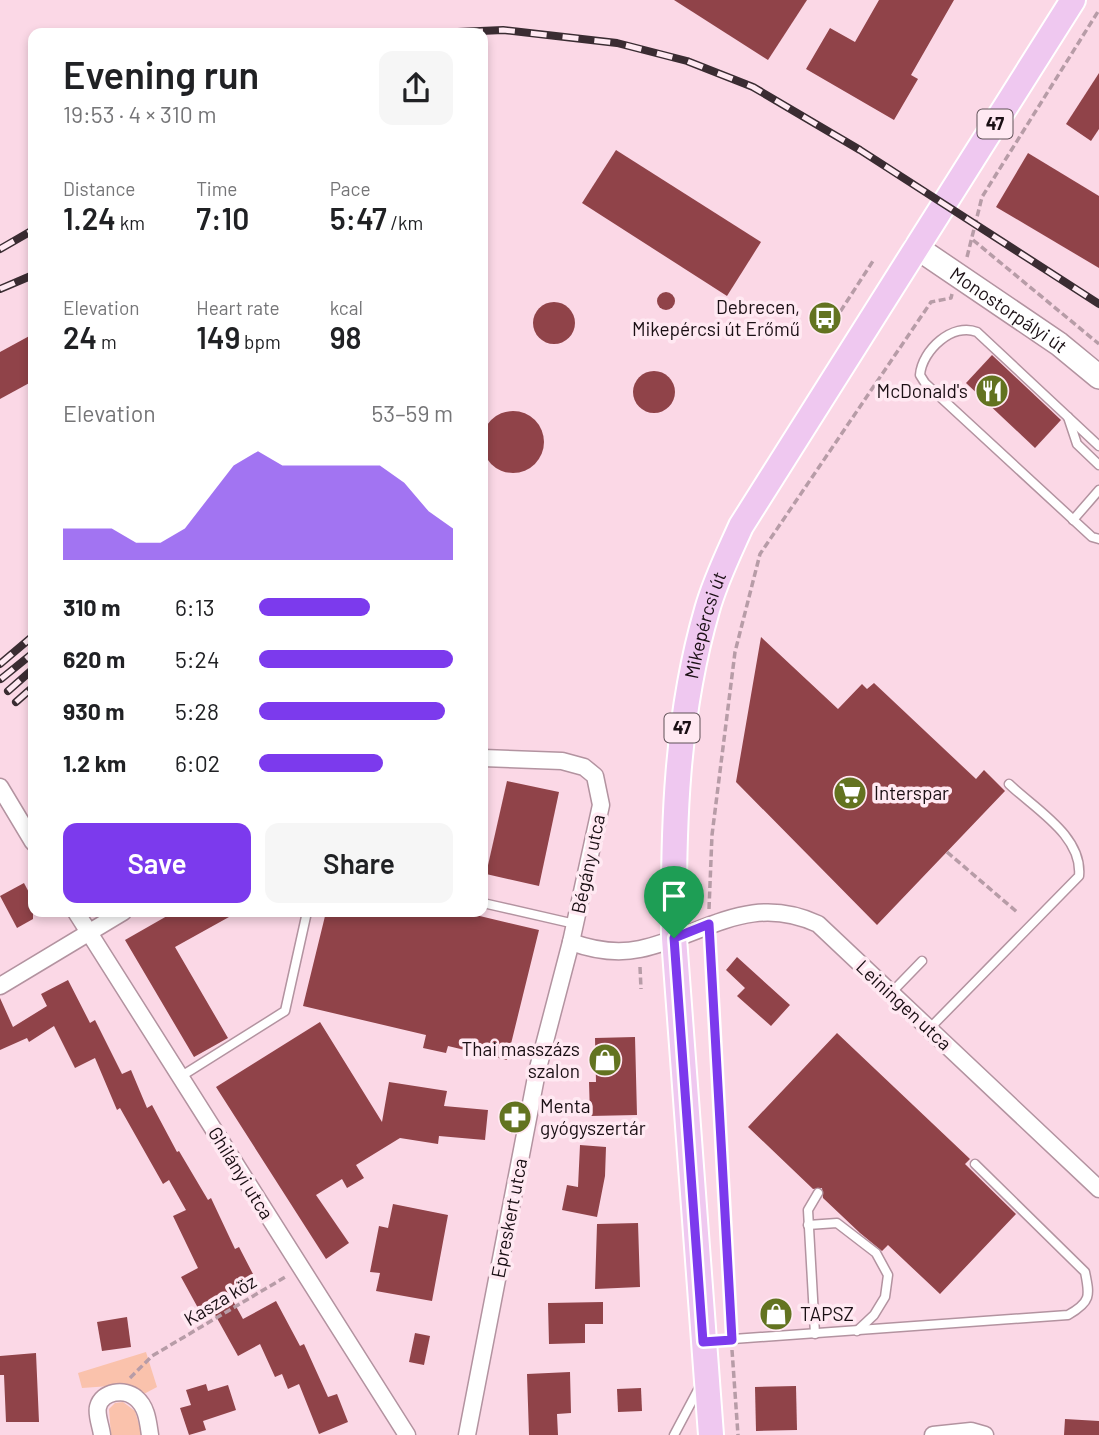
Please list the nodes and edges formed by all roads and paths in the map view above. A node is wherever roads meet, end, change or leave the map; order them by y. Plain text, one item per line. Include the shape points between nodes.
1 (1073, 0) edge
2 (1099, 10) edge
3 (973, 240) junction
4 (916, 247) junction
5 (873, 261) dead end
6 (960, 276) junction
7 (829, 328) dead end
8 (1099, 344) edge
9 (1099, 377) edge
10 (1069, 417) junction
11 (1099, 446) edge
12 (1099, 465) edge
13 (1099, 490) edge
14 (1073, 520) junction
15 (1099, 539) edge
16 (488, 758) edge
17 (1009, 785) dead end
18 (0, 787) edge
19 (28, 834) edge
20 (947, 852) dead end
21 (488, 904) edge
22 (1017, 912) dead end
23 (79, 917) edge
24 (115, 917) edge
25 (306, 917) edge
26 (575, 924) junction
27 (709, 924) junction
28 (89, 933) junction
29 (674, 938) junction
30 (571, 942) junction
31 (922, 961) dead end
32 (0, 986) edge
33 (891, 993) junction
34 (929, 1029) junction
35 (180, 1077) junction
36 (975, 1164) dead end
37 (1099, 1189) edge
38 (818, 1193) dead end
39 (807, 1225) junction
40 (301, 1268) junction
41 (857, 1331) junction
42 (815, 1334) junction
43 (732, 1340) junction
44 (703, 1342) junction
45 (706, 1374) junction
46 (122, 1392) junction
47 (102, 1435) edge
48 (150, 1435) edge
49 (407, 1435) edge
50 (467, 1435) edge
51 (674, 1435) edge
52 (711, 1435) edge
53 (738, 1435) edge
54 (933, 1435) edge
55 (985, 1435) edge

1 - 4 main road, Mikepércsi út / 47
2 - 3 path via 982,197
3 - 6 path
3 - 8 path
4 - 6 street, Monostorpályi út
4 - 29 main road, Mikepércsi út / 47 via 741,526 707,608 685,703 677,780
5 - 7 path
6 - 9 street, Monostorpályi út
6 - 27 path via 950,298 931,302 760,554 735,652 712,835
10 - 11 lane
10 - 12 lane via 1077,444
10 - 14 lane via 978,332 950,332 924,360 920,375 925,383
13 - 14 lane
14 - 15 lane
16 - 26 street, Bégány utca via 562,761 584,767 595,776 601,804
17 - 34 lane via 1073,843 1079,876
18 - 19 street
20 - 22 path
21 - 26 lane
23 - 28 street, Ghilányi utca
24 - 28 street
25 - 35 lane via 285,1011
26 - 30 street, Bégány utca
27 - 29 street, Leiningen utca
27 - 33 street, Leiningen utca via 759,911 801,916 818,924
27 - 43 path
28 - 32 street
28 - 35 street, Ghilányi utca
29 - 30 street via 638,950 595,950
29 - 44 main road, Mikepércsi út / 47
30 - 50 street, Epreskert utca via 537,1072
31 - 33 lane
33 - 34 street, Leiningen utca
34 - 37 street, Leiningen utca
35 - 40 street, Ghilányi utca
36 - 41 lane via 1085,1272 1089,1292 1084,1306 1068,1315
38 - 39 lane via 807,1210
39 - 41 lane via 837,1223 876,1253 888,1275 885,1297
39 - 42 lane
40 - 46 path, Kasza köz via 152,1356 133,1373
40 - 49 street, Ghilányi utca
41 - 42 lane
42 - 43 lane
43 - 44 lane
43 - 53 path
44 - 45 main road, Mikepércsi út / 47
45 - 51 lane
45 - 52 main road, Mikepércsi út / 47
46 - 47 street via 100,1401 97,1411
46 - 48 street via 142,1405
54 - 55 street via 971,1431

